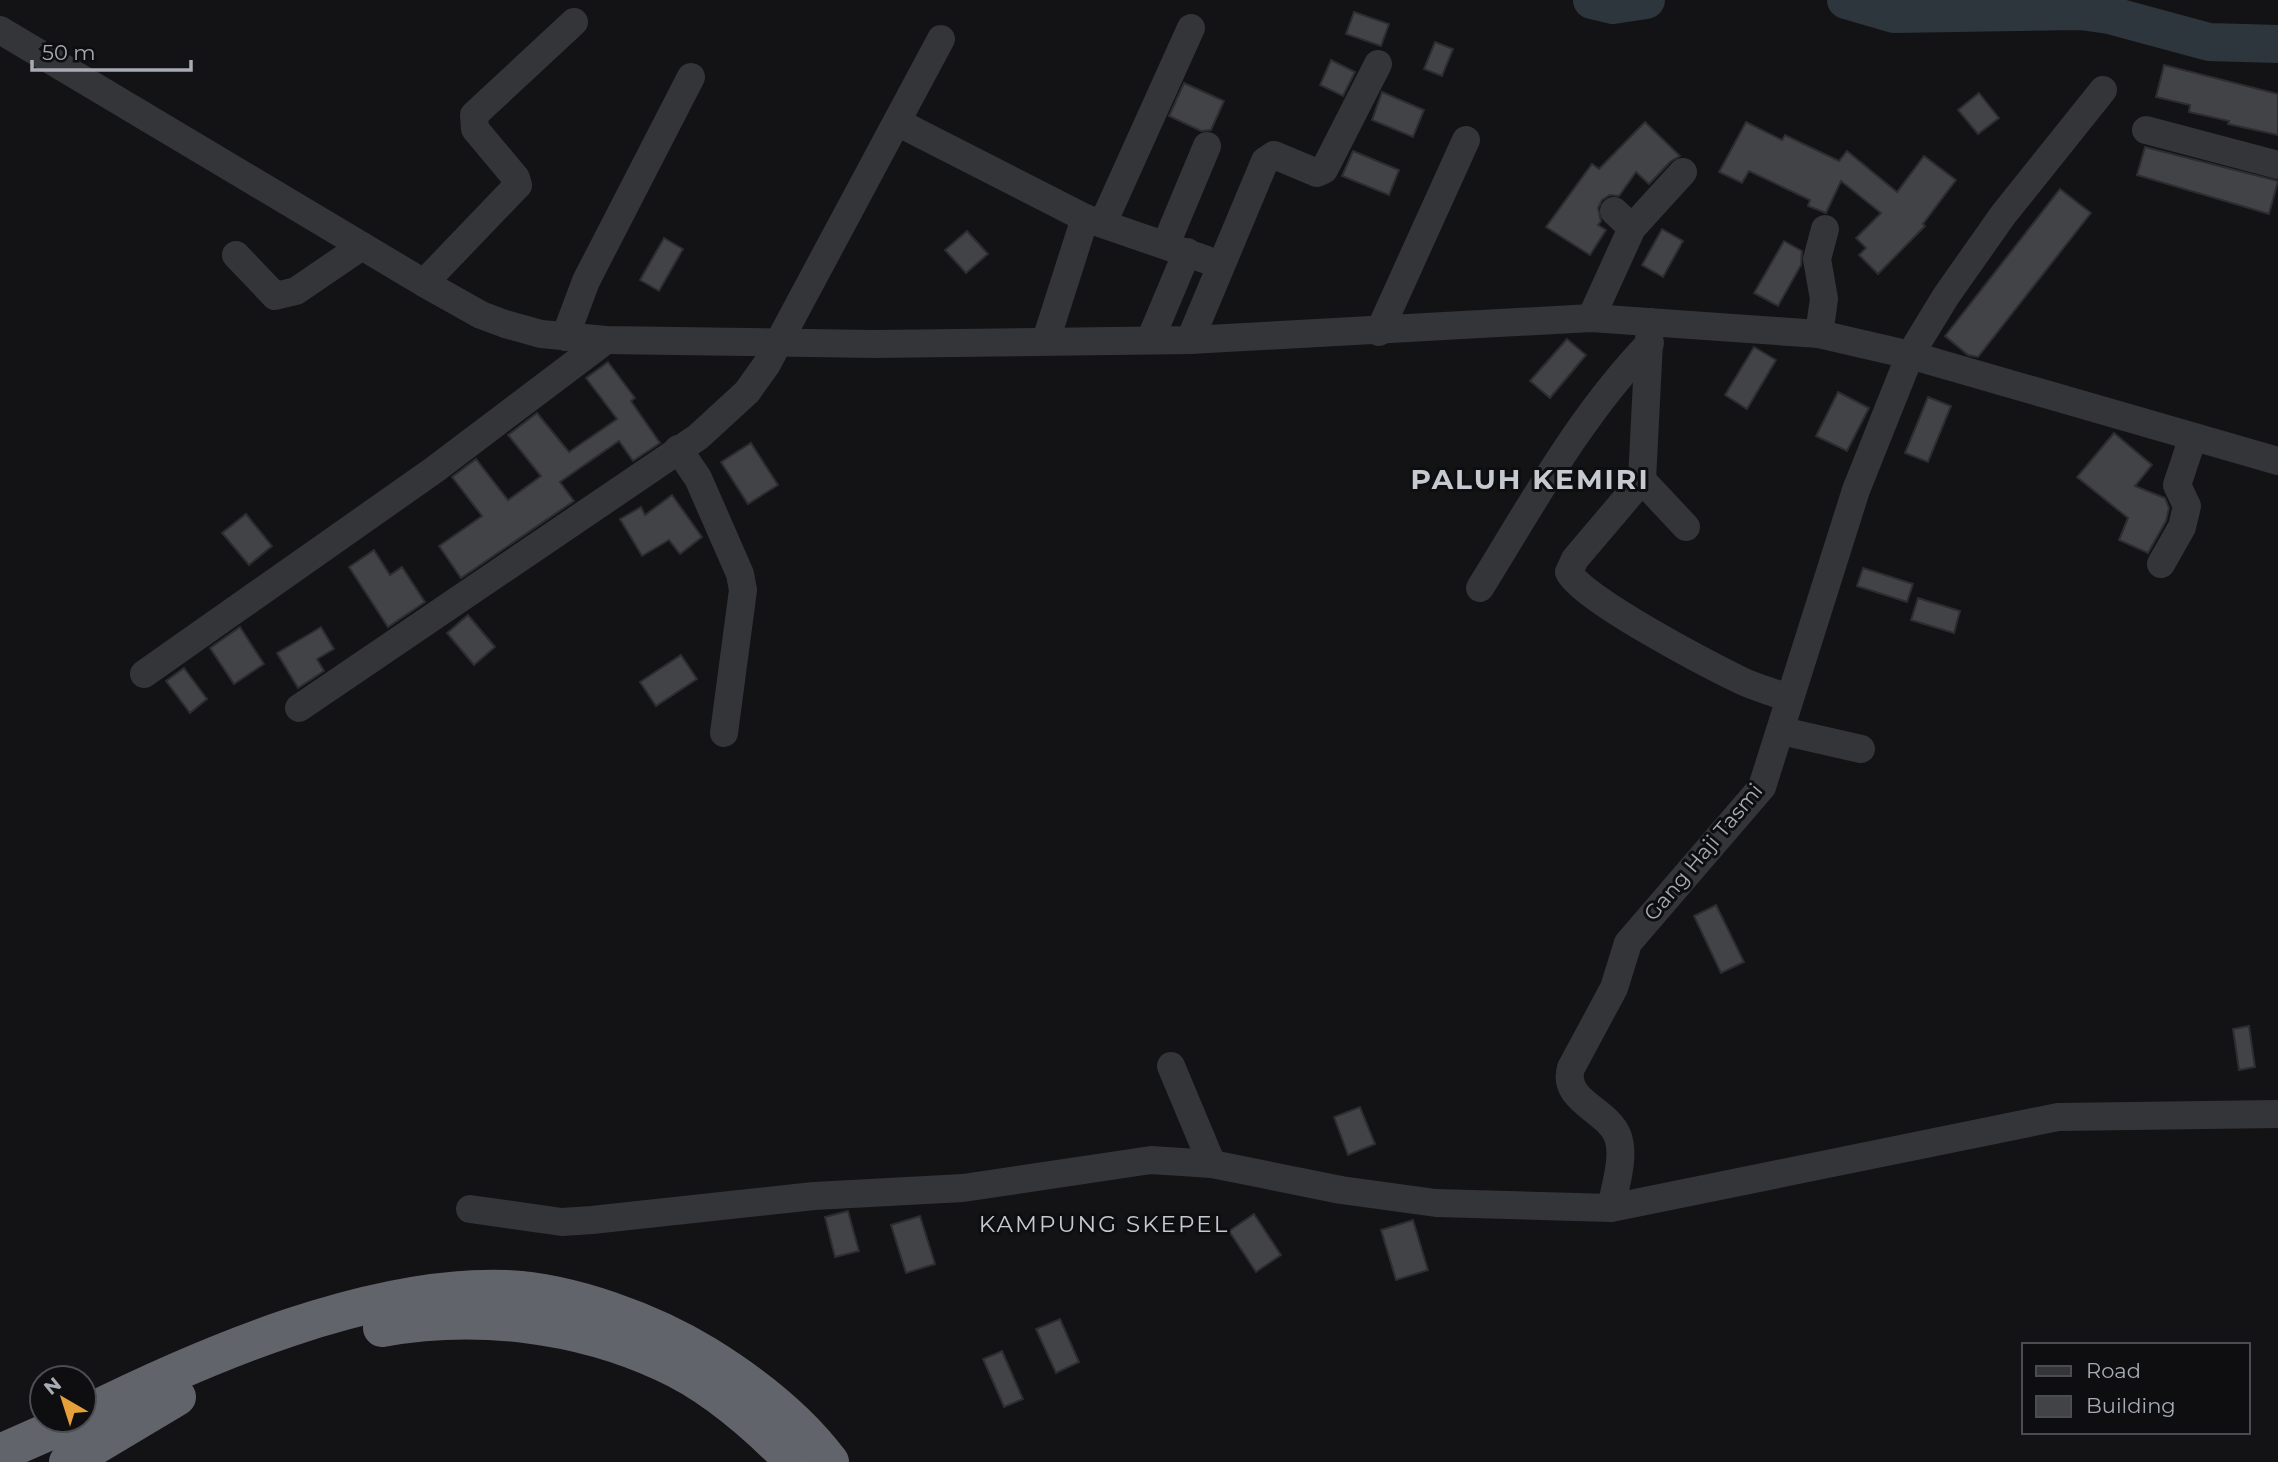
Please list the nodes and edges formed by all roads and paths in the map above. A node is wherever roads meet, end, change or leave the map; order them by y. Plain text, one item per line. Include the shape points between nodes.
1 (575, 22) dead end
2 (1191, 28) dead end
3 (0, 30) edge
4 (941, 39) dead end
5 (1378, 64) dead end
6 (691, 77) dead end
7 (2103, 90) dead end
8 (897, 122) junction
9 (2146, 130) dead end
10 (1466, 139) dead end
11 (1207, 146) dead end
12 (2278, 165) edge
13 (1683, 172) dead end
14 (1094, 220) junction
15 (1825, 229) dead end
16 (362, 246) junction
17 (1187, 252) junction
18 (236, 255) dead end
19 (424, 283) junction
20 (1591, 318) junction
21 (1379, 332) junction
22 (1650, 333) junction
23 (1819, 334) junction
24 (565, 337) junction
25 (1151, 338) junction
26 (606, 340) junction
27 (1046, 340) junction
28 (1190, 340) junction
29 (780, 341) junction
30 (1910, 355) junction
31 (2193, 437) junction
32 (678, 449) junction
33 (2278, 461) edge
34 (1642, 480) junction
35 (1686, 527) dead end
36 (2161, 564) dead end
37 (1480, 588) dead end
38 (144, 674) dead end
39 (1788, 698) junction
40 (299, 708) dead end
41 (1782, 731) junction
42 (724, 733) dead end
43 (1861, 750) dead end
44 (1171, 1066) dead end
45 (2278, 1114) edge
46 (1212, 1164) junction
47 (1611, 1208) junction
48 (470, 1209) dead end
49 (79, 1440) edge
50 (0, 1453) edge
51 (13, 1462) edge
52 (794, 1462) edge
53 (830, 1462) edge

1 - 19 street via 474,115 475,129 518,185
2 - 14 street
3 - 16 street
4 - 8 street
5 - 28 street via 1324,170 1317,173 1274,155 1265,161
6 - 24 street via 586,281
7 - 30 street, Gang Haji Tasmi via 2003,215
8 - 14 street
8 - 29 street
9 - 12 street
10 - 21 street
11 - 17 street
13 - 20 street via 1623,219
14 - 17 street
14 - 27 street
15 - 23 street via 1817,259 1824,299
16 - 18 street via 296,291 275,296
16 - 19 street
17 - 25 street
19 - 24 street via 493,320
20 - 21 street
20 - 22 street
21 - 28 street
22 - 23 street
22 - 34 street
22 - 37 street via 1559,462
23 - 30 street
24 - 26 street
25 - 27 street
25 - 28 street
26 - 29 street
26 - 38 street via 433,470
27 - 29 street
29 - 32 street via 747,392 709,428
30 - 31 street
30 - 39 street, Gang Haji Tasmi via 1856,490
31 - 33 street
31 - 36 street via 2177,485 2187,506 2182,527
32 - 40 street
32 - 42 street via 698,478 743,590
34 - 35 street
34 - 39 street via 1575,559 1569,572 1572,579 1648,630 1744,682
39 - 41 street, Gang Haji Tasmi
41 - 43 street
41 - 47 street, Gang Haji Tasmi via 1762,788 1628,943 1614,988 1570,1068 1571,1088 1611,1126 1620,1142
44 - 46 street
45 - 47 street via 2058,1117
46 - 47 street via 1436,1203
46 - 48 street via 1151,1160 963,1188 814,1196 562,1222
49 - 50 highway
49 - 51 highway
49 - 52 highway via 257,1364 337,1337 411,1323 500,1322 565,1330 666,1364 726,1401
49 - 53 highway via 149,1383 295,1326 387,1301 509,1289 573,1301 648,1324 688,1344 745,1379 786,1413

